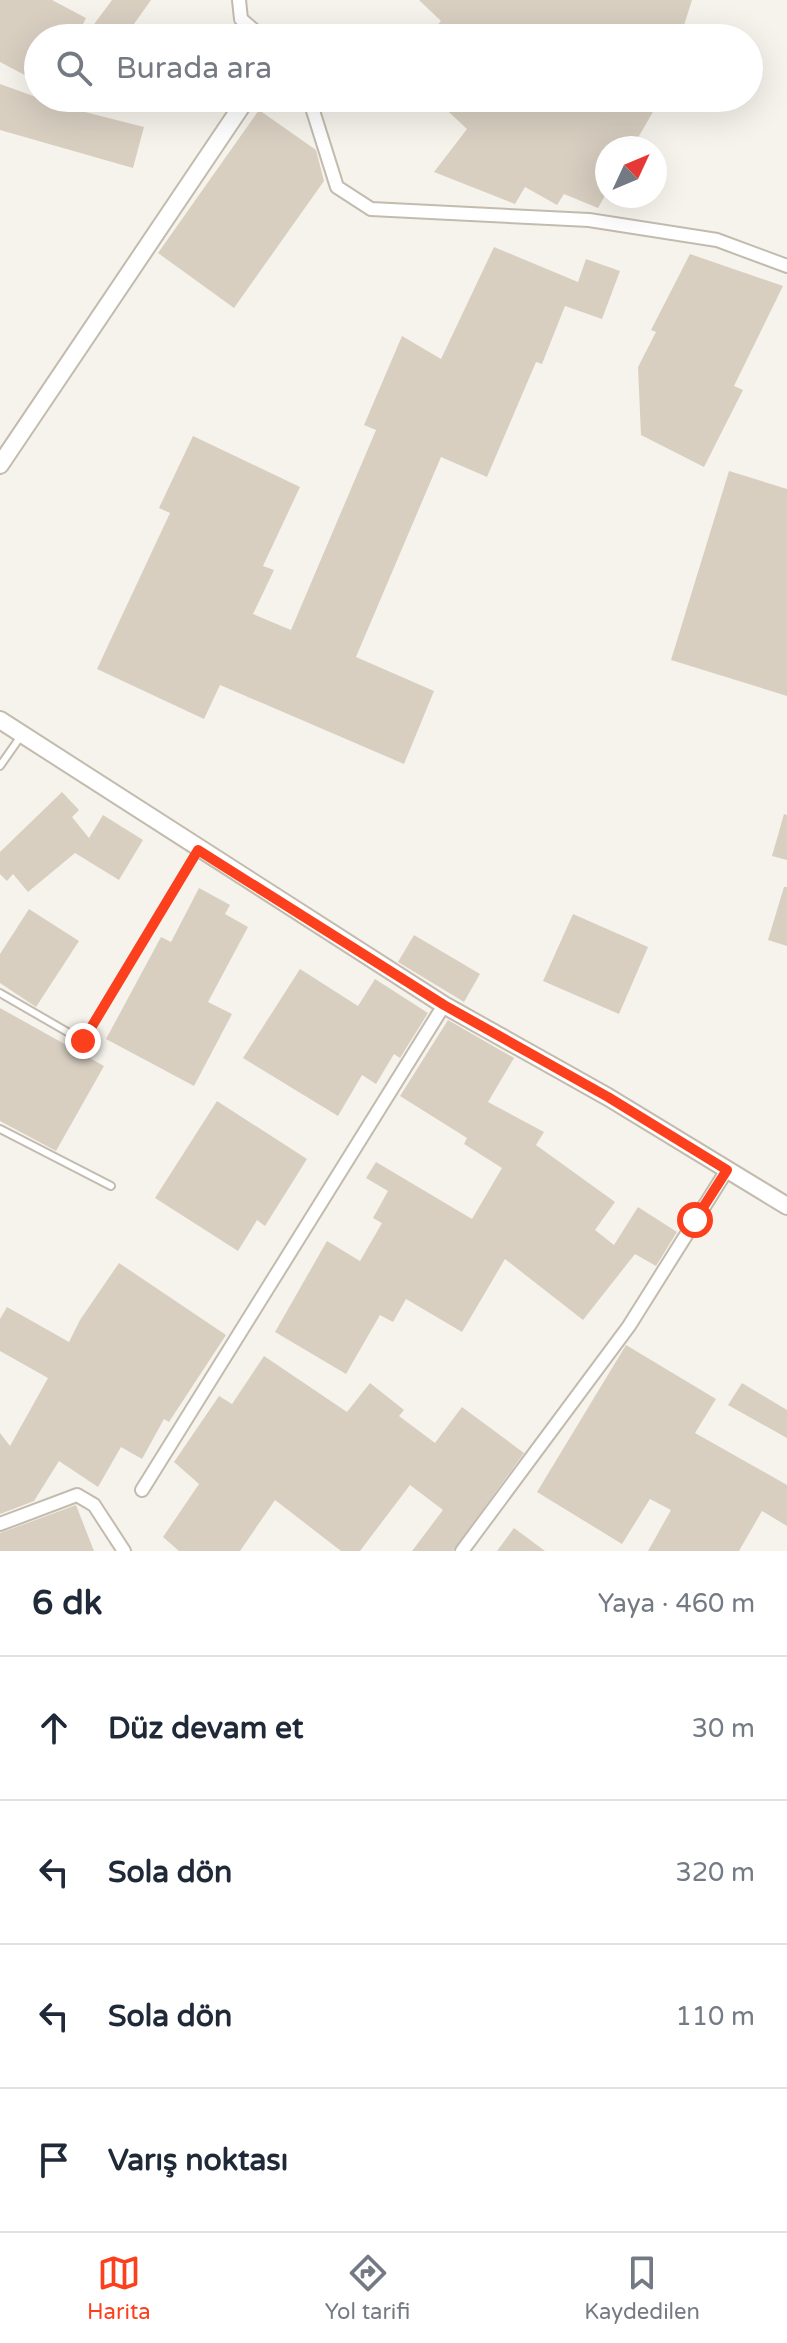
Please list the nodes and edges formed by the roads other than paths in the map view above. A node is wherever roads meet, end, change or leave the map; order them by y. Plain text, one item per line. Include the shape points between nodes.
1 (239, 0) edge
2 (247, 24) edge
3 (238, 112) edge
4 (313, 112) edge
5 (787, 266) edge
6 (0, 465) edge
7 (0, 720) edge
8 (22, 735) junction
9 (0, 766) edge
10 (198, 850) junction
11 (0, 993) edge
12 (444, 1005) junction
13 (0, 1129) edge
14 (727, 1170) junction
15 (111, 1186) dead end
16 (787, 1206) edge
17 (142, 1490) dead end
18 (0, 1524) edge
19 (124, 1551) edge
20 (462, 1551) edge

1 - 2 street
3 - 6 street
4 - 5 street via 337,187 371,209 589,220 717,240
7 - 8 street
8 - 9 lane
8 - 10 street
10 - 11 lane via 83,1041
10 - 12 street
12 - 14 street
12 - 17 street
13 - 15 lane
14 - 16 street
14 - 20 street via 629,1326
18 - 19 street via 77,1495 94,1505

